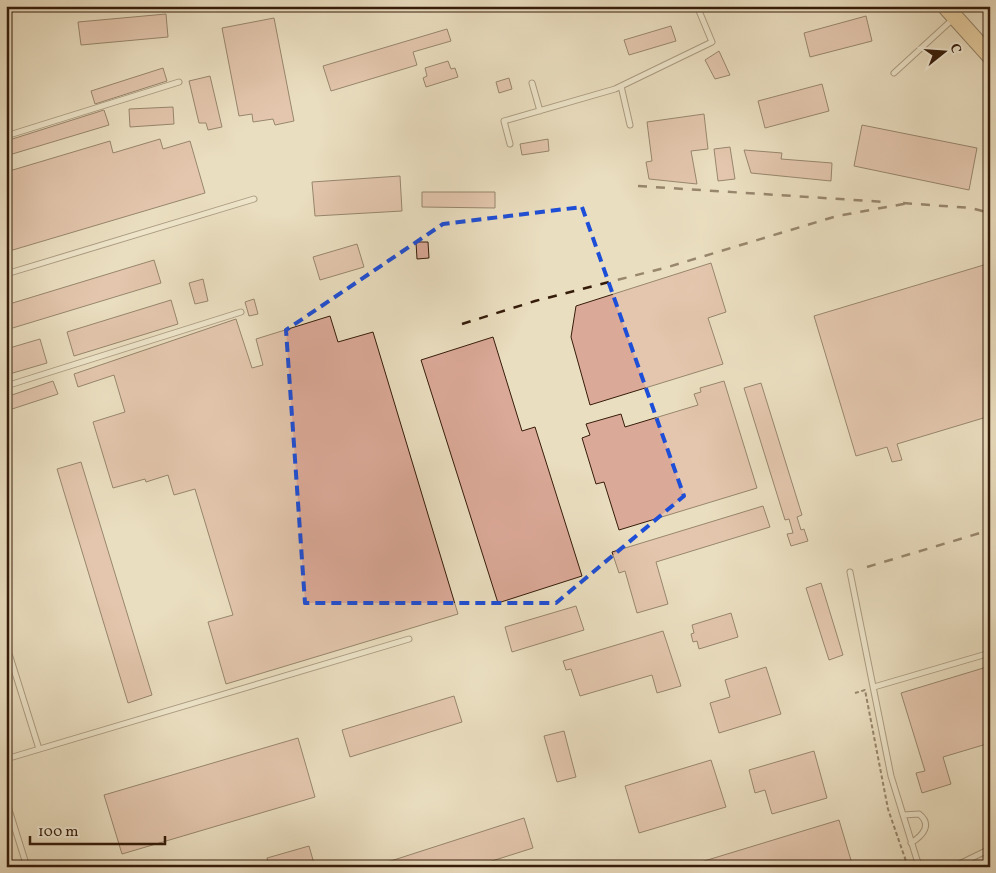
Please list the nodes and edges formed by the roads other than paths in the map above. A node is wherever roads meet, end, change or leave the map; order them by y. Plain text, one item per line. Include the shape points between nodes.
1 (697, 6) edge
2 (950, 12) edge
3 (990, 56) edge
4 (894, 73) dead end
5 (179, 82) dead end
6 (532, 83) dead end
7 (621, 86) junction
8 (540, 111) junction
9 (630, 125) dead end
10 (6, 136) edge
11 (510, 144) dead end
12 (254, 199) dead end
13 (6, 274) edge
14 (241, 312) dead end
15 (6, 386) edge
16 (850, 572) dead end
17 (409, 639) dead end
18 (6, 644) edge
19 (990, 654) edge
20 (874, 687) junction
21 (39, 749) junction
22 (6, 759) edge
23 (898, 773) dead end
24 (891, 776) junction
25 (6, 800) edge
26 (903, 815) junction
27 (911, 843) junction
28 (990, 849) edge
29 (27, 867) edge
30 (922, 867) edge
31 (953, 867) edge

1 - 7 lane via 712,42
2 - 3 main road
2 - 4 lane
5 - 10 lane
6 - 8 lane
7 - 8 lane
7 - 9 lane
8 - 11 lane via 504,121
12 - 13 lane
14 - 15 lane
16 - 20 lane
17 - 21 lane
18 - 21 lane
19 - 20 lane
20 - 24 lane
21 - 22 lane
23 - 24 lane
24 - 26 lane
25 - 29 lane
26 - 27 lane
26 - 27 lane via 919,814 926,825 924,833
27 - 30 lane
28 - 31 lane

